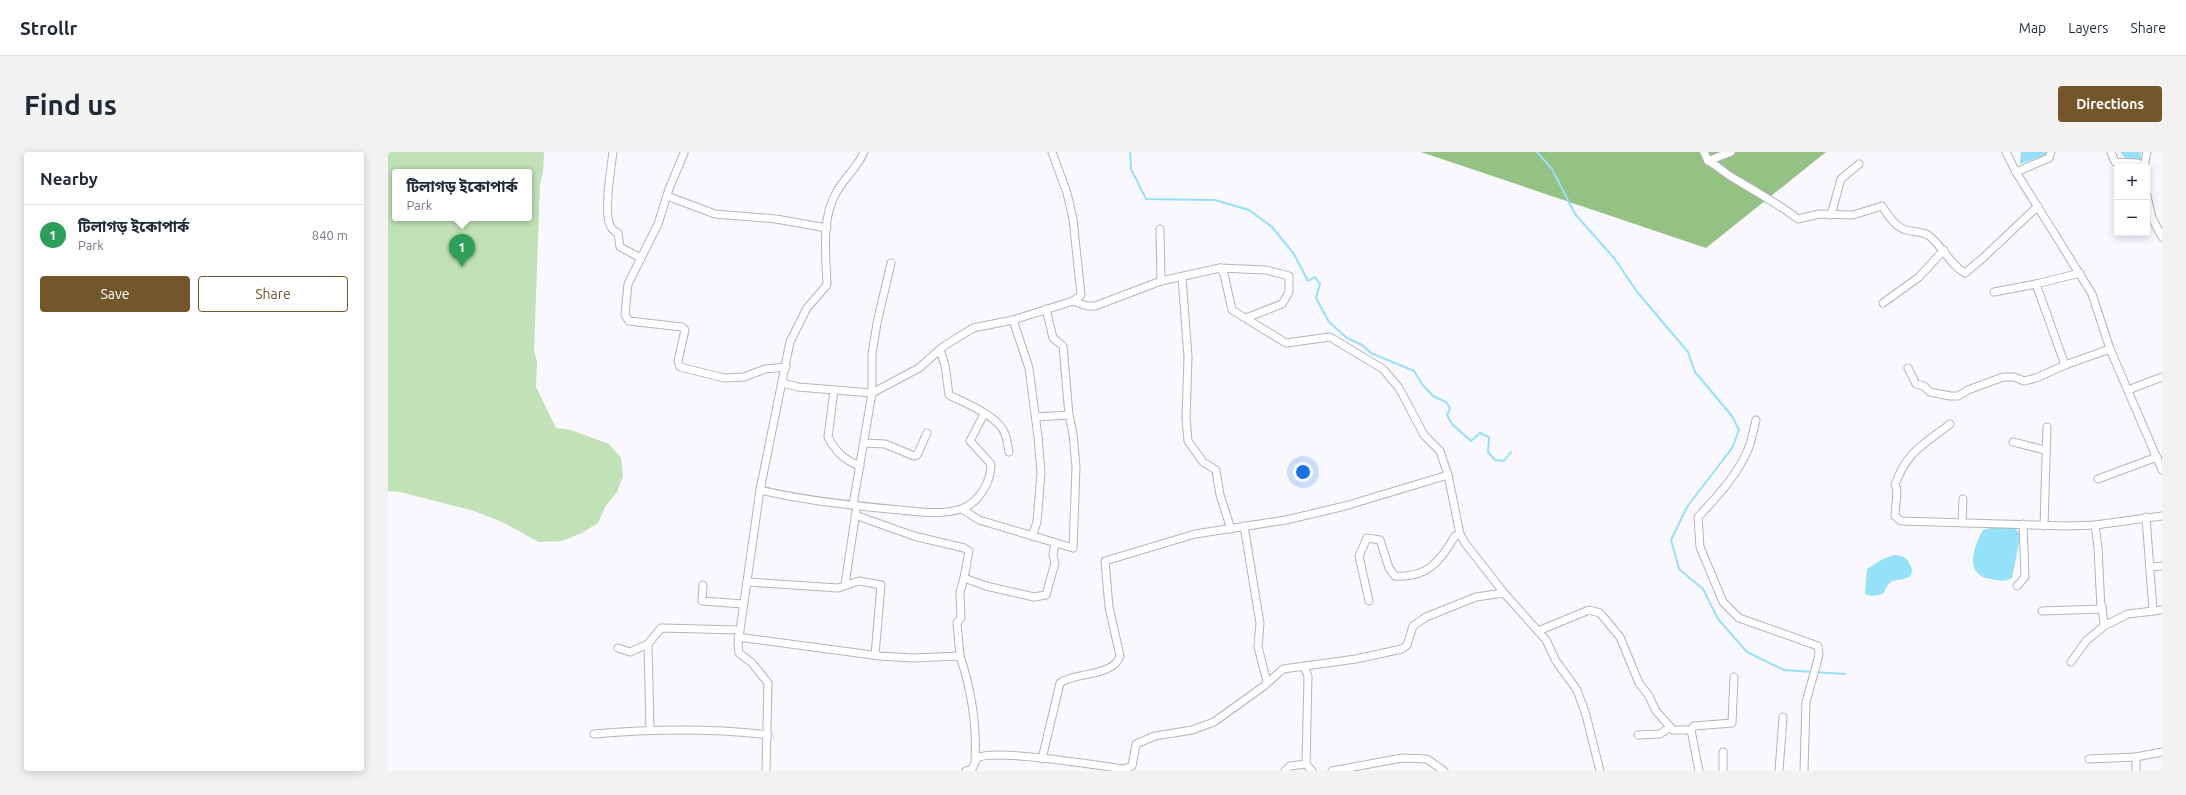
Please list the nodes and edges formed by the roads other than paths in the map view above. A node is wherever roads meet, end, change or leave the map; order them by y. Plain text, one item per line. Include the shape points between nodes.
1 (613, 152) edge
2 (864, 152) edge
3 (1052, 152) edge
4 (1704, 152) edge
5 (1731, 152) edge
6 (2006, 152) edge
7 (2051, 152) edge
8 (2111, 152) edge
9 (2147, 152) edge
10 (684, 153) edge
11 (1708, 160) junction
12 (1859, 164) dead end
13 (2139, 164) edge
14 (2144, 164) edge
15 (2016, 172) junction
16 (667, 196) junction
17 (2148, 200) edge
18 (2038, 206) junction
19 (1831, 215) junction
20 (827, 228) junction
21 (1160, 229) dead end
22 (2162, 237) edge
23 (1944, 250) junction
24 (641, 258) junction
25 (891, 263) dead end
26 (1220, 268) junction
27 (2080, 274) junction
28 (1182, 276) junction
29 (1161, 281) junction
30 (2036, 284) junction
31 (1994, 292) dead end
32 (1073, 301) junction
33 (1883, 303) dead end
34 (1046, 309) junction
35 (1246, 318) junction
36 (1013, 320) junction
37 (940, 350) junction
38 (2110, 350) junction
39 (2065, 365) junction
40 (786, 367) junction
41 (1908, 368) dead end
42 (2162, 377) edge
43 (783, 382) junction
44 (834, 390) junction
45 (2128, 390) junction
46 (872, 393) junction
47 (984, 414) junction
48 (1068, 415) junction
49 (1036, 417) junction
50 (1756, 420) dead end
51 (1950, 424) dead end
52 (2046, 427) dead end
53 (927, 434) dead end
54 (2013, 442) dead end
55 (864, 443) junction
56 (2045, 450) junction
57 (1009, 452) dead end
58 (2156, 457) junction
59 (860, 466) junction
60 (2162, 470) edge
61 (1448, 475) junction
62 (2098, 479) dead end
63 (760, 490) junction
64 (1963, 499) dead end
65 (855, 506) junction
66 (962, 509) junction
67 (856, 515) junction
68 (2162, 516) edge
69 (2146, 517) junction
70 (1962, 523) junction
71 (2023, 524) junction
72 (2095, 525) junction
73 (1244, 526) junction
74 (2044, 526) junction
75 (1230, 529) junction
76 (1460, 534) junction
77 (1032, 536) junction
78 (1055, 543) junction
79 (2162, 566) edge
80 (2150, 567) junction
81 (964, 578) junction
82 (747, 582) junction
83 (845, 584) junction
84 (703, 585) dead end
85 (2017, 586) dead end
86 (1504, 593) junction
87 (1369, 601) dead end
88 (743, 604) junction
89 (2102, 606) junction
90 (2162, 610) edge
91 (2042, 611) dead end
92 (2153, 611) junction
93 (2104, 626) junction
94 (1538, 631) junction
95 (738, 633) junction
96 (648, 644) junction
97 (618, 648) dead end
98 (875, 655) junction
99 (960, 656) junction
100 (2071, 662) dead end
101 (1304, 666) junction
102 (1734, 676) dead end
103 (1267, 682) junction
104 (1783, 717) dead end
105 (1669, 728) junction
106 (650, 730) junction
107 (1691, 730) junction
108 (594, 734) dead end
109 (768, 735) junction
110 (1638, 735) dead end
111 (1724, 752) dead end
112 (2162, 752) edge
113 (2136, 757) junction
114 (1042, 759) junction
115 (2089, 759) dead end
116 (1306, 764) junction
117 (974, 766) edge
118 (1134, 768) edge
119 (766, 771) edge
120 (966, 771) edge
121 (1285, 771) edge
122 (1312, 771) edge
123 (1332, 771) edge
124 (1444, 771) edge
125 (1600, 771) edge
126 (1699, 771) edge
127 (1723, 771) edge
128 (1779, 771) edge
129 (1804, 771) edge
130 (2136, 771) edge

1 - 24 street via 608,189 609,221 618,233 620,247
2 - 20 street via 828,209
3 - 32 street via 1067,193 1073,219 1081,295
4 - 11 street
5 - 11 street
6 - 15 street
7 - 15 street via 2049,158
8 - 13 street via 2115,162
9 - 14 street
10 - 16 street
11 - 19 street via 1798,219 1818,214
12 - 19 street via 1841,179
15 - 18 street
16 - 20 street via 715,214 776,219
16 - 24 street via 658,224
17 - 22 street via 2152,218
18 - 23 street via 1965,273 1959,270
18 - 27 street
19 - 23 street via 1853,215 1882,206 1890,219 1905,230 1927,234
20 - 40 street via 827,285 807,308 790,342
21 - 29 street
23 - 33 street via 1919,277
24 - 40 street via 628,284 625,315 629,321 682,327 685,330 678,361 680,367 724,378 744,377 765,369
25 - 46 street via 882,294 872,354
26 - 28 street
26 - 35 street via 1224,274 1232,310
26 - 35 street via 1266,270 1289,276 1289,292 1282,304
27 - 30 street
27 - 38 street via 2092,294
28 - 29 street
28 - 75 street via 1188,357 1188,441 1203,462 1216,470
29 - 32 street via 1095,306
30 - 31 street
30 - 39 street
32 - 34 street
34 - 36 street
34 - 48 street via 1053,338 1063,346
35 - 61 street via 1286,343 1330,337 1384,369 1399,388 1424,435 1440,451
36 - 37 street via 973,328
36 - 49 street via 1030,368
37 - 46 street via 919,368
37 - 47 street via 945,365 949,396
38 - 39 street
38 - 45 street
39 - 41 street via 2024,381 2008,376 1958,396 1930,392 1924,386 1916,384
40 - 43 street
42 - 45 street
43 - 44 street via 798,387
43 - 63 street
44 - 46 street
44 - 59 street via 828,437 838,454
45 - 58 street
46 - 55 street
47 - 57 street via 997,422 1005,433
47 - 66 street via 970,441 991,464 991,474 978,498
48 - 49 street
48 - 78 street via 1073,434 1076,467 1073,548
49 - 77 street via 1041,473 1037,522
50 - 129 street via 1749,448 1740,465 1719,495 1698,517 1700,547 1723,602 1739,618 1818,646 1819,655 1806,702
51 - 70 street via 1910,455 1901,467 1895,485 1895,516 1901,521
52 - 56 street
53 - 55 street via 917,455 914,456 885,444
54 - 56 street
55 - 59 street
56 - 74 street
58 - 60 street
58 - 62 street
59 - 65 street
61 - 73 street via 1345,506 1286,520
61 - 76 street
63 - 65 street via 805,501
63 - 82 street
64 - 70 street
65 - 66 street via 941,513
65 - 67 street
66 - 77 street via 979,520
67 - 81 street via 914,536 964,548 969,551
67 - 83 street
68 - 69 street
69 - 72 street
69 - 80 street
70 - 71 street
71 - 74 street
71 - 85 street via 2025,577
72 - 74 street
72 - 89 street
73 - 75 street
73 - 103 street via 1260,623 1258,647
75 - 114 street via 1195,534 1105,561 1109,607 1119,660 1097,673 1076,677 1060,684
76 - 86 street via 1470,552
76 - 87 street via 1455,536 1439,562 1416,576 1407,577 1395,576 1389,568 1380,540 1367,538 1359,556
77 - 78 street
78 - 81 street via 1052,578 1046,594 1042,596 1034,598
79 - 80 street
80 - 92 street
81 - 99 street via 960,592 961,618 957,623
82 - 83 street via 838,588
82 - 88 street
83 - 98 street via 859,581 881,585
84 - 88 street via 702,601
86 - 94 street
86 - 101 street via 1476,597 1419,621 1410,631 1407,645 1402,649 1356,660
88 - 95 street
89 - 91 street via 2099,610
89 - 93 street
90 - 92 street
92 - 93 street via 2128,614
93 - 100 street via 2086,641
94 - 105 street via 1589,610 1600,613 1620,637 1639,683
94 - 125 street via 1577,690
95 - 96 street via 661,628
95 - 98 street
95 - 109 street via 739,653 752,663 768,683
96 - 97 street via 630,652
96 - 106 street
98 - 99 street via 912,658
99 - 117 street via 976,734
101 - 103 street via 1283,669
101 - 116 street via 1308,676
102 - 107 street via 1732,723 1694,726
103 - 118 street via 1214,722 1192,730 1155,736 1136,744
104 - 128 street
105 - 107 street
105 - 110 street via 1660,734
106 - 108 street
106 - 109 street
107 - 126 street
109 - 119 street
111 - 127 street
112 - 113 street
113 - 115 street
113 - 130 street
114 - 117 street via 986,756
114 - 118 street
116 - 121 street via 1290,766
116 - 122 street
117 - 120 street
123 - 124 street via 1402,758 1427,759

